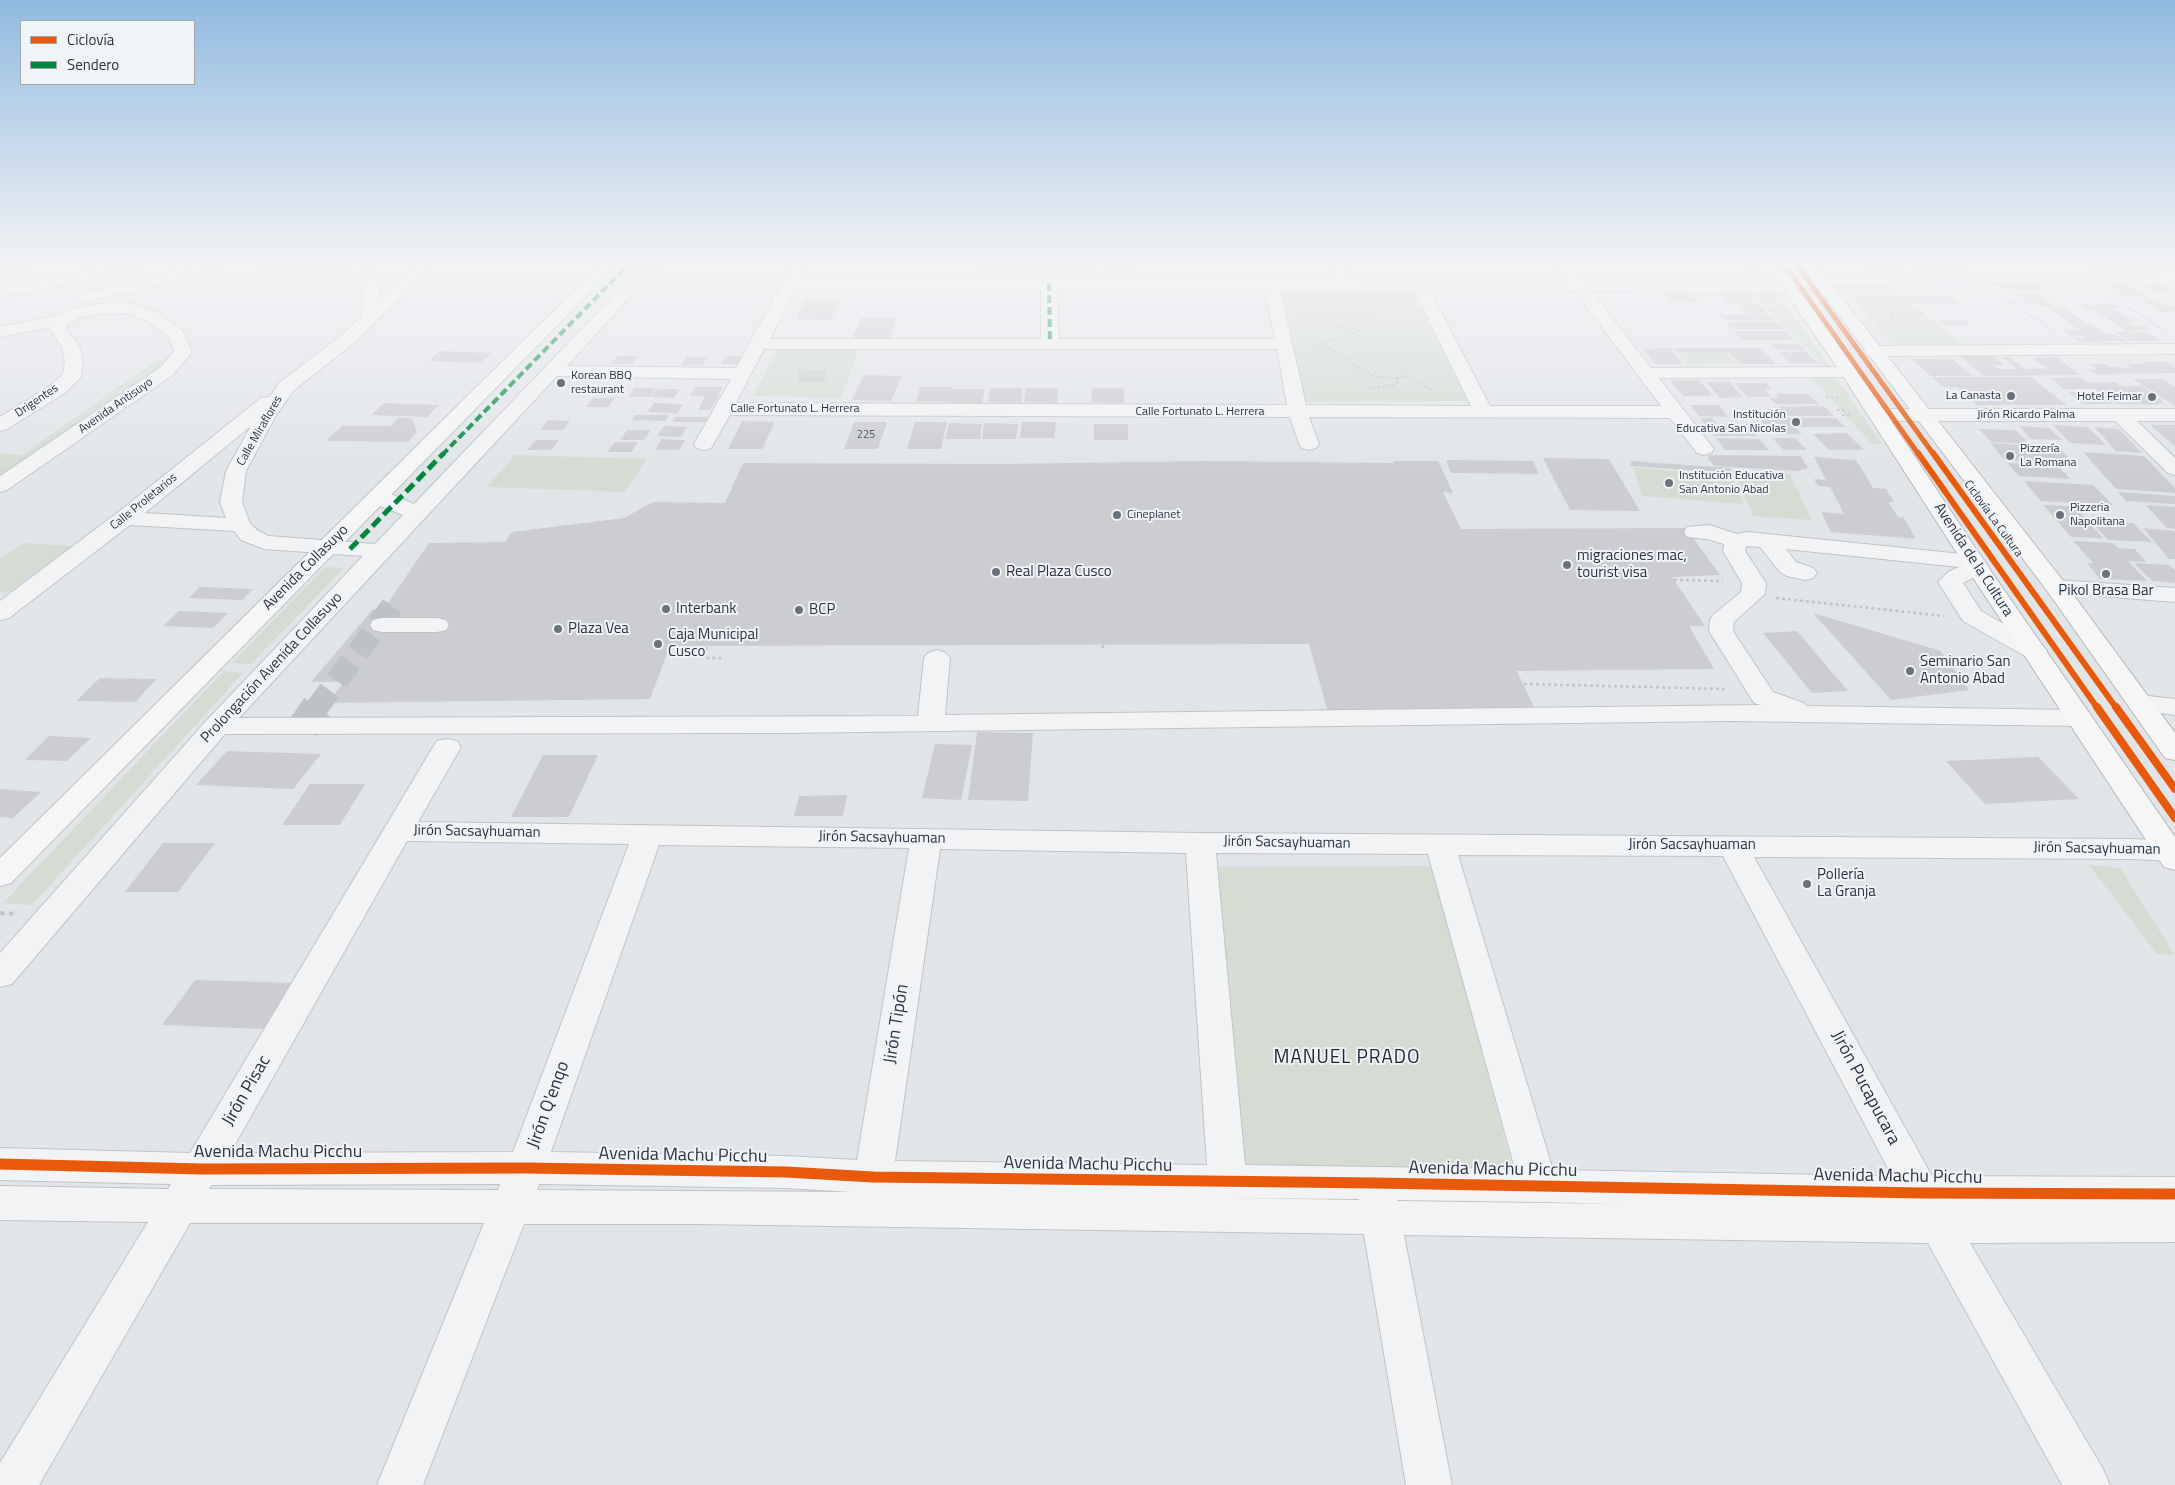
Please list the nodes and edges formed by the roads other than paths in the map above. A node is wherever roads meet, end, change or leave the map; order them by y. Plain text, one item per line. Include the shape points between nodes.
1 (58, 330) edge
2 (171, 330) edge
3 (357, 330) edge
4 (544, 330) edge
5 (591, 330) edge
6 (765, 330) edge
7 (1050, 330) edge
8 (1281, 330) edge
9 (1443, 330) edge
10 (1613, 330) edge
11 (1821, 330) edge
12 (1857, 330) edge
13 (1050, 343) junction
14 (757, 344) junction
15 (1283, 344) junction
16 (2175, 349) edge
17 (1873, 351) junction
18 (553, 371) junction
19 (1850, 372) junction
20 (1644, 373) junction
21 (742, 374) junction
22 (286, 387) junction
23 (724, 409) junction
24 (1298, 412) junction
25 (1484, 412) junction
26 (1676, 412) junction
27 (1878, 415) junction
28 (1924, 415) junction
29 (2120, 415) junction
30 (2175, 415) edge
31 (3, 422) edge
32 (704, 444) dead end
33 (1309, 444) dead end
34 (1704, 449) dead end
35 (2175, 469) edge
36 (0, 486) edge
37 (378, 497) junction
38 (417, 513) junction
39 (125, 518) junction
40 (240, 525) junction
41 (1695, 532) dead end
42 (1736, 541) junction
43 (1767, 541) junction
44 (327, 548) junction
45 (1837, 548) junction
46 (382, 551) junction
47 (1975, 564) junction
48 (1876, 568) dead end
49 (1805, 573) dead end
50 (2056, 587) junction
51 (2175, 595) edge
52 (0, 613) edge
53 (382, 625) dead end
54 (437, 626) dead end
55 (2034, 651) joint
56 (937, 658) dead end
57 (1761, 693) junction
58 (2140, 703) junction
59 (2175, 707) edge
60 (1730, 713) junction
61 (1818, 714) junction
62 (2079, 718) junction
63 (931, 723) junction
64 (217, 726) junction
65 (447, 747) dead end
66 (2175, 752) edge
67 (399, 831) junction
68 (648, 834) junction
69 (926, 839) junction
70 (1200, 842) junction
71 (1440, 845) junction
72 (1733, 846) junction
73 (2173, 854) edge
74 (0, 876) edge
75 (0, 975) edge
76 (0, 1164) edge
77 (526, 1168) junction
78 (201, 1169) junction
79 (1227, 1182) junction
80 (1539, 1186) junction
81 (871, 1193) junction
82 (2175, 1194) edge
83 (1378, 1200) junction
84 (0, 1203) edge
85 (511, 1205) junction
86 (179, 1206) junction
87 (1931, 1210) junction
88 (2175, 1225) edge
89 (13, 1485) edge
90 (400, 1485) edge
91 (1429, 1485) edge
92 (2087, 1485) edge

1 - 31 street, Drigentes via 71,347 72,376 58,389
2 - 36 street, Avenida Antisuyo via 183,352 167,371
3 - 22 street, Calle Miraflores
4 - 37 main road, Avenida Collasuyo
5 - 18 street, Prolongación Avenida Collasuyo
6 - 14 street
7 - 13 street
8 - 15 street
9 - 25 street
10 - 20 street
11 - 19 main road, Avenida de la Cultura
12 - 17 main road
13 - 14 street
13 - 15 street
14 - 21 street
15 - 24 street
16 - 17 street
17 - 28 main road
18 - 21 street
18 - 38 street, Prolongación Avenida Collasuyo
19 - 20 street
19 - 27 main road, Avenida de la Cultura
20 - 26 street
21 - 23 street
22 - 39 street, Calle Proletarios
22 - 40 street, Calle Miraflores via 265,417 236,472 231,502
23 - 24 street, Calle Fortunato L. Herrera
23 - 32 street
24 - 25 street, Calle Fortunato L. Herrera
24 - 33 street
25 - 26 street, Calle Fortunato L. Herrera
26 - 34 street
27 - 28 street, Jirón Ricardo Palma
27 - 47 main road, Avenida de la Cultura
28 - 29 street, Jirón Ricardo Palma
28 - 50 main road
29 - 30 street, Jirón Ricardo Palma
29 - 35 street
37 - 38 street
37 - 44 main road, Avenida Collasuyo
38 - 46 street, Prolongación Avenida Collasuyo
39 - 40 street
39 - 52 street, Calle Proletarios
40 - 44 street via 264,542
41 - 42 street via 1709,532
42 - 43 street
42 - 57 street via 1734,551 1754,582 1753,594 1722,620 1721,631
43 - 45 street
43 - 49 street via 1788,567
44 - 46 street
44 - 74 main road, Avenida Collasuyo
45 - 47 street
45 - 48 street
46 - 64 street, Prolongación Avenida Collasuyo
47 - 55 street via 1950,582 1972,616
50 - 51 street
50 - 58 main road
53 - 54 street
55 - 62 main road
56 - 63 street
57 - 60 street via 1750,707
57 - 61 street via 1799,710
58 - 59 street
58 - 66 main road
60 - 61 street
60 - 63 street
61 - 62 street
62 - 73 main road
63 - 64 street
64 - 75 street, Prolongación Avenida Collasuyo
65 - 67 street, Jirón Pisac
67 - 68 street, Jirón Sacsayhuaman
67 - 78 street, Jirón Pisac
68 - 69 street, Jirón Sacsayhuaman
68 - 77 street, Jirón Q'enqo
69 - 70 street, Jirón Sacsayhuaman
69 - 81 street, Jirón Tipón
70 - 71 street, Jirón Sacsayhuaman
70 - 79 street
71 - 72 street, Jirón Sacsayhuaman
71 - 80 street
72 - 73 street, Jirón Sacsayhuaman
72 - 87 street, Jirón Pucapucara
76 - 78 street, Avenida Machu Picchu
77 - 78 street, Avenida Machu Picchu
77 - 81 street, Avenida Machu Picchu via 786,1172
77 - 85 street, Jirón Q'enqo
78 - 86 street, Jirón Pisac
79 - 81 street, Avenida Machu Picchu
79 - 83 street, Avenida Machu Picchu
80 - 83 street, Avenida Machu Picchu
80 - 87 street, Avenida Machu Picchu
81 - 83 street, Avenida Machu Picchu
81 - 85 street, Avenida Machu Picchu
82 - 87 street, Avenida Machu Picchu
83 - 87 street, Avenida Machu Picchu
83 - 91 street
84 - 86 street, Avenida Machu Picchu
85 - 86 street, Avenida Machu Picchu
85 - 90 street, Jirón Q'enqo
86 - 89 street, Jirón Pisac
87 - 88 street, Avenida Machu Picchu
87 - 92 street, Jirón Pucapucara

